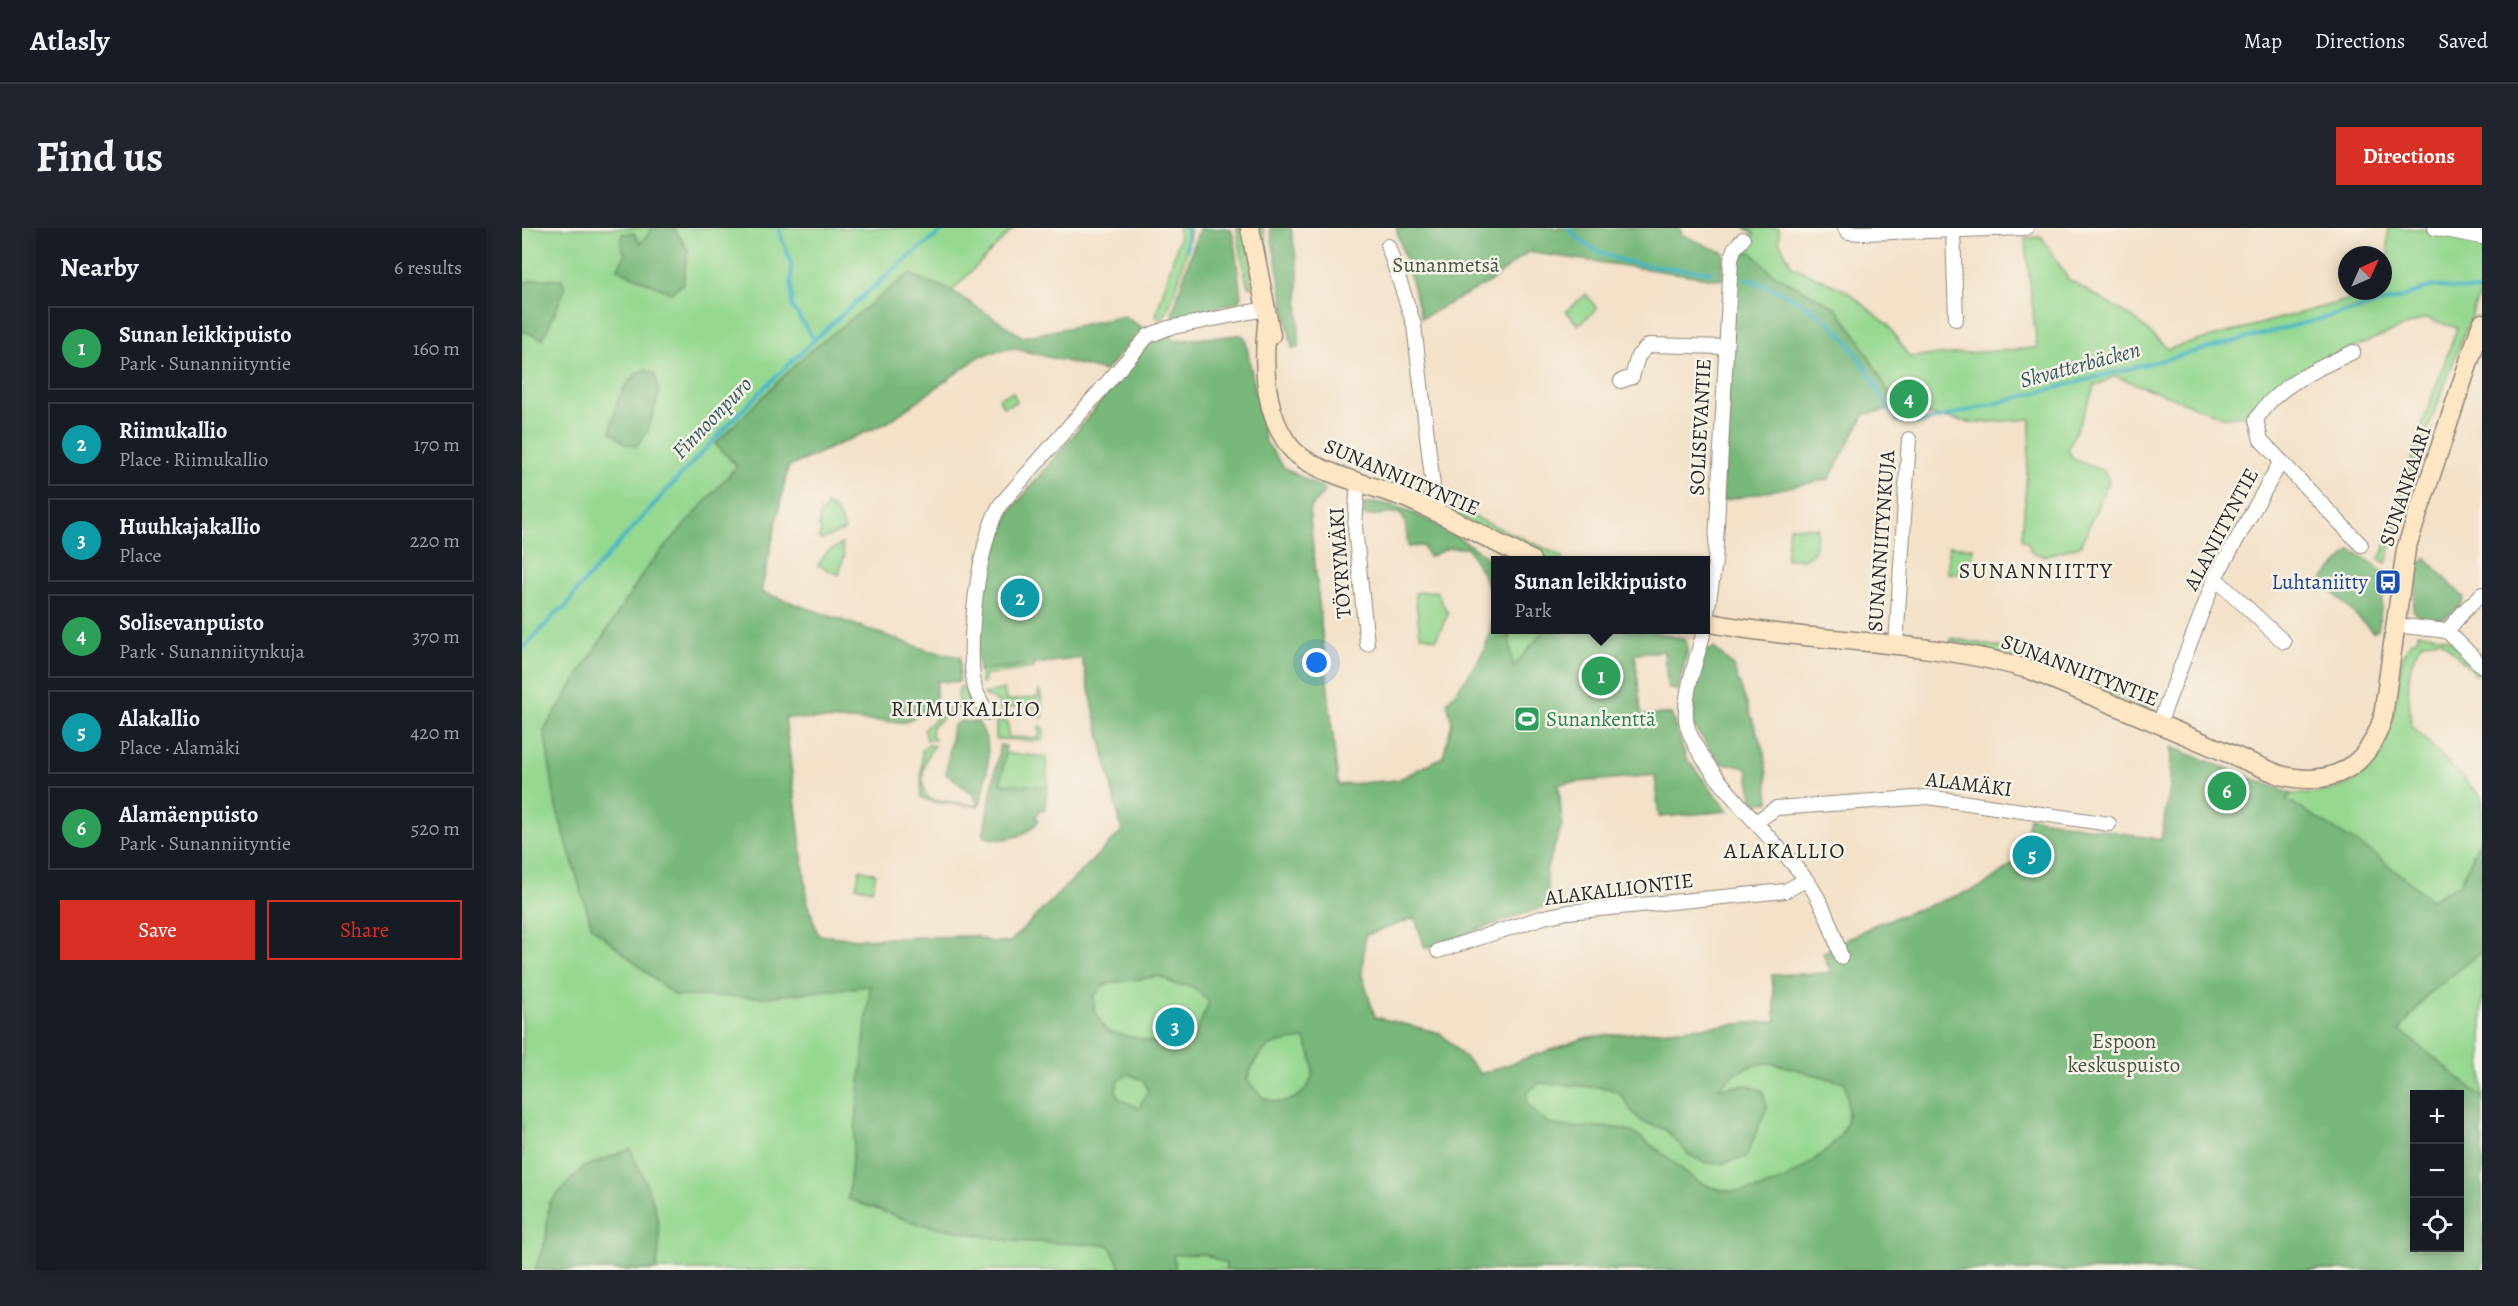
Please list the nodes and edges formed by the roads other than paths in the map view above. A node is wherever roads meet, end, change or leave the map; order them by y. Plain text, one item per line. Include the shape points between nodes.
1 (1250, 228) edge
2 (1983, 228) edge
3 (2026, 228) edge
4 (2435, 228) edge
5 (1846, 230) edge
6 (1953, 230) junction
7 (2482, 237) edge
8 (1743, 239) dead end
9 (1388, 246) dead end
10 (1266, 317) junction
11 (1956, 319) dead end
12 (2482, 323) edge
13 (1725, 347) junction
14 (2353, 352) dead end
15 (1621, 381) dead end
16 (1909, 439) dead end
17 (2280, 463) junction
18 (1358, 480) junction
19 (1436, 512) junction
20 (2361, 545) dead end
21 (1521, 556) edge
22 (2215, 578) junction
23 (2482, 594) edge
24 (1710, 595) edge
25 (1710, 622) edge
26 (2395, 625) junction
27 (2447, 632) junction
28 (1703, 634) edge
29 (2284, 642) dead end
30 (1367, 644) dead end
31 (1896, 645) junction
32 (2482, 666) edge
33 (987, 713) dead end
34 (2159, 724) junction
35 (2321, 779) joint
36 (1756, 822) junction
37 (2109, 825) dead end
38 (1806, 880) junction
39 (1438, 951) dead end
40 (1841, 957) dead end

1 - 10 street
2 - 3 street
2 - 6 street
4 - 7 street
5 - 6 street
6 - 11 street
8 - 13 street, SOLISEVANTIE via 1731,260
9 - 19 street via 1414,326
10 - 18 street, SUNANNIITYNTIE via 1264,350 1270,404 1291,447 1322,468
10 - 33 street via 1168,328 1148,336 1000,505 990,524 972,614 975,691
12 - 26 street, SUNANKAARI via 2406,549
13 - 15 street via 1649,345 1638,356 1632,376
13 - 24 street, SOLISEVANTIE via 1715,562
14 - 17 street via 2285,389 2261,411 2256,420 2261,440
16 - 31 street, SUNANNIITYNKUJA
17 - 20 street, ALANIITYNTIE
17 - 22 street, ALANIITYNTIE
18 - 19 street, SUNANNIITYNTIE
18 - 30 street, TÖYRYMÄKI via 1355,527
19 - 21 street, SUNANNIITYNTIE
22 - 29 street
22 - 34 street, ALANIITYNTIE
23 - 27 street
25 - 31 street, SUNANNIITYNTIE
26 - 27 street
26 - 35 street, SUNANKAARI via 2378,736 2353,765
27 - 32 street
28 - 36 street via 1687,698 1686,722 1702,755
31 - 34 street, SUNANNIITYNTIE via 1991,658 2031,670
34 - 35 street, SUNANNIITYNTIE via 2280,776
36 - 37 street, ALAMÄKI via 1776,808 1928,797
36 - 38 street
38 - 39 street, ALAKALLIONTIE via 1785,891 1568,912
38 - 40 street via 1834,933

